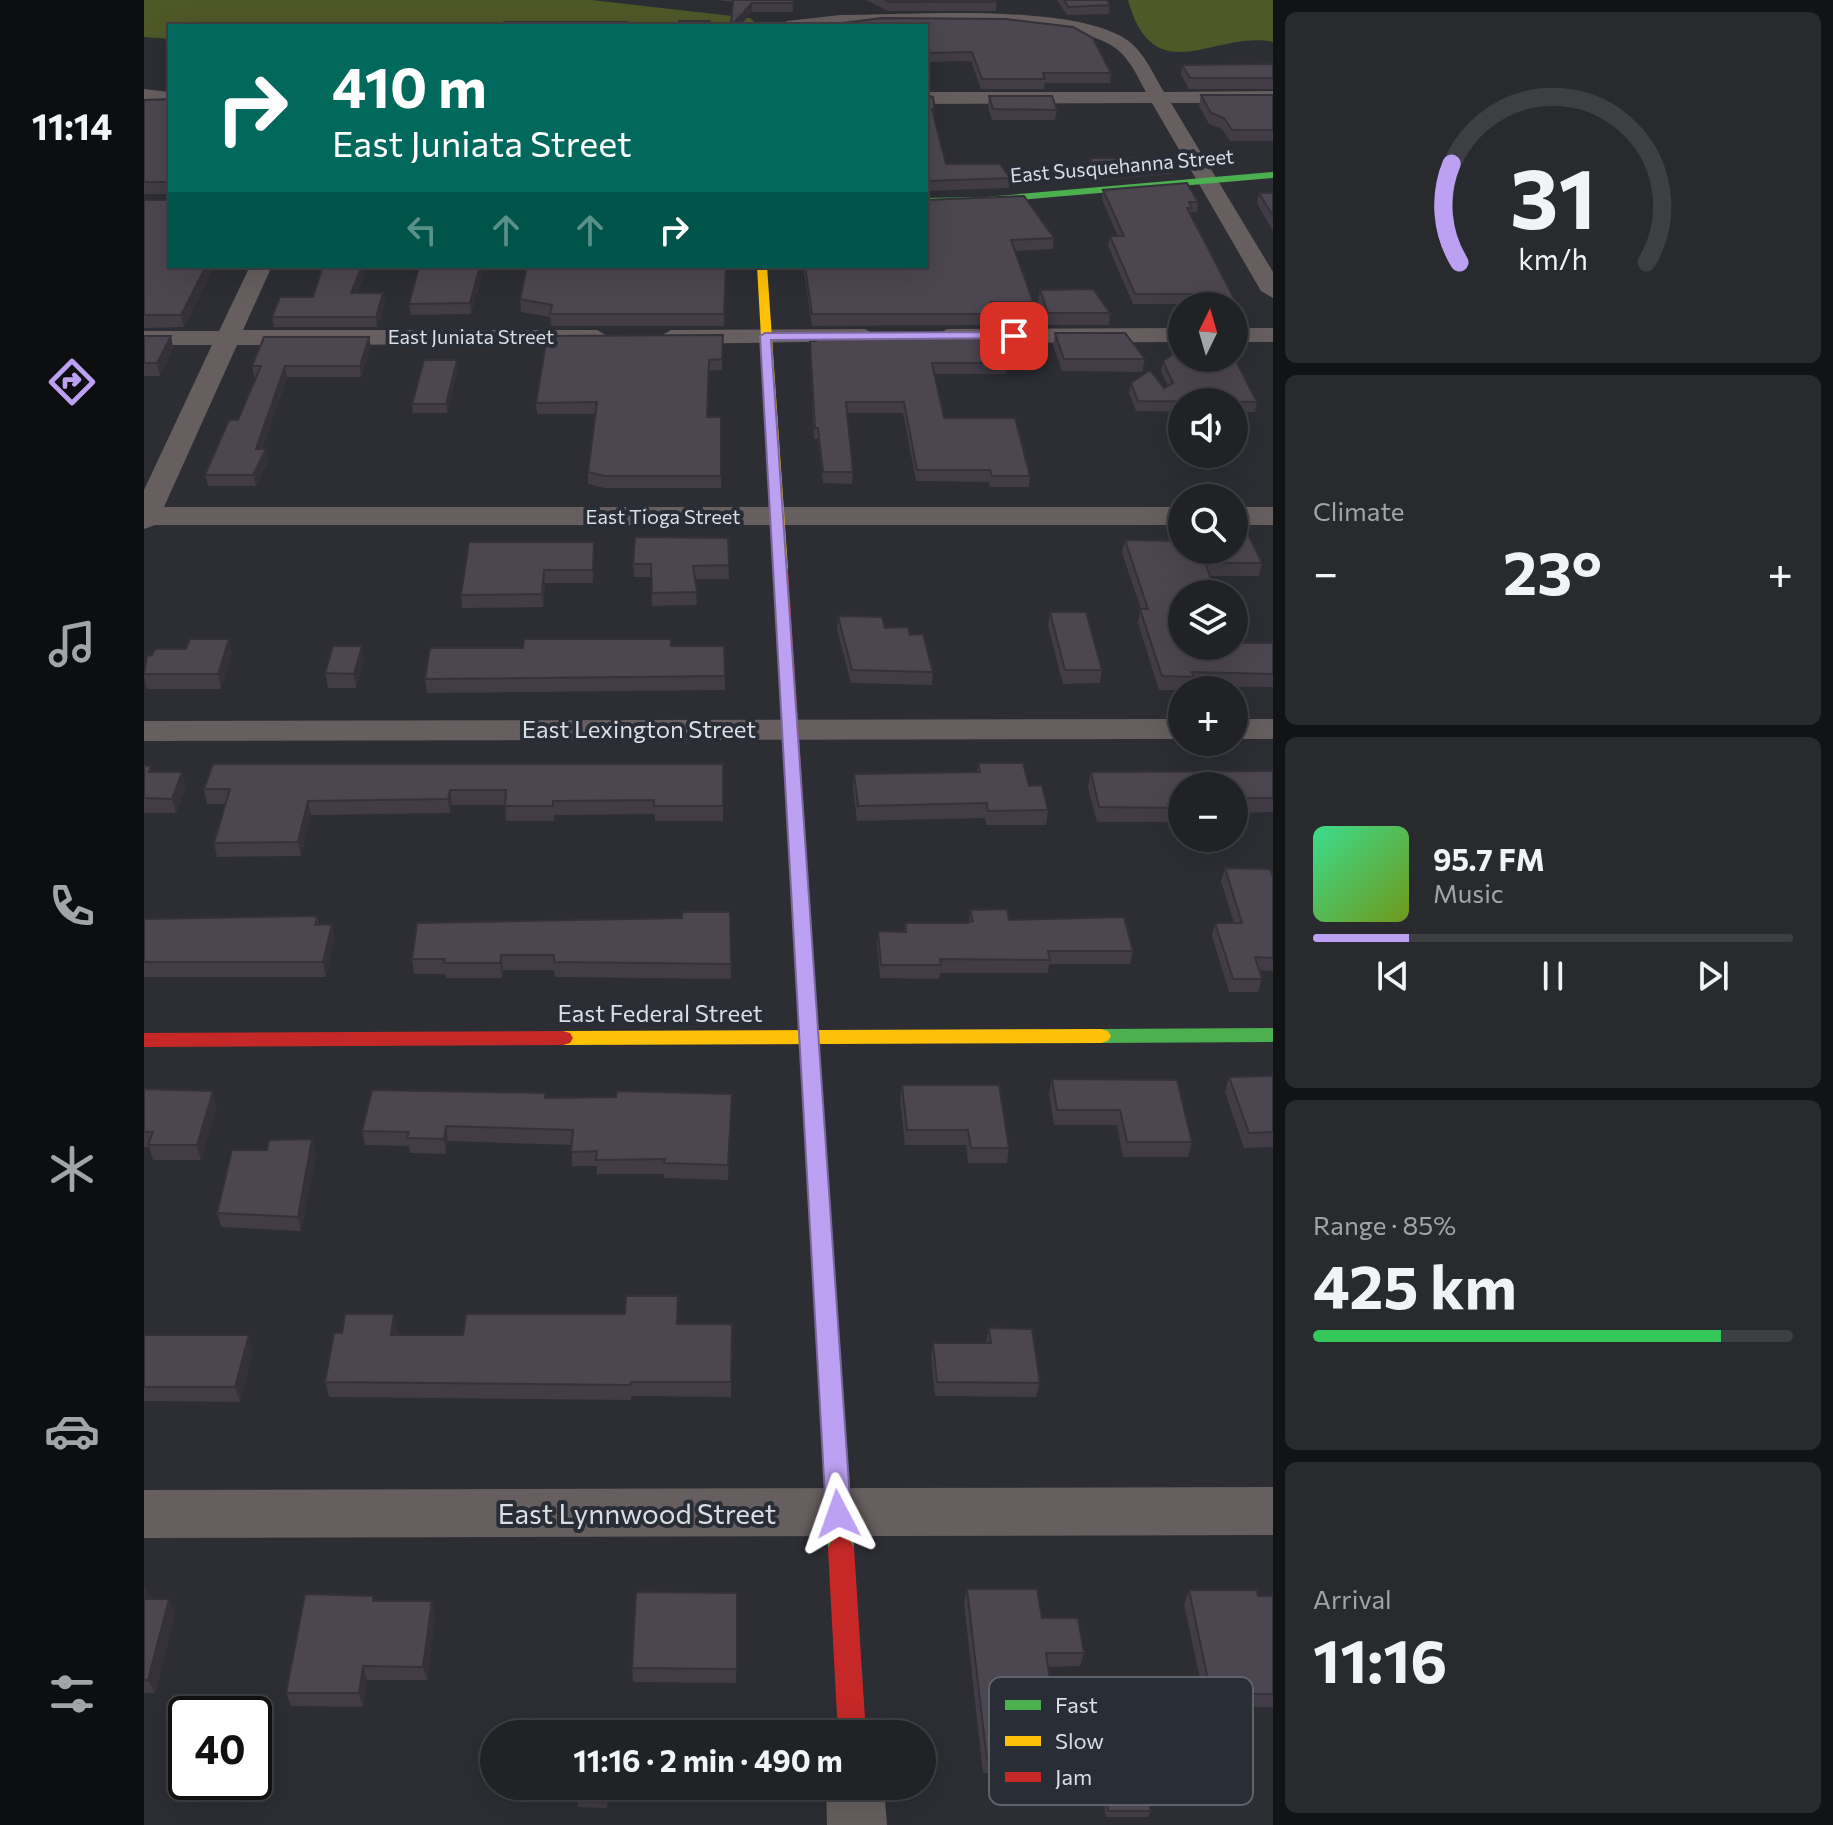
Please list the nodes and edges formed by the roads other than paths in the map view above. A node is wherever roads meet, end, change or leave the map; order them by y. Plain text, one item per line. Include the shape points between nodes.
1 (792, 24) edge
2 (144, 95) edge
3 (1273, 97) edge
4 (168, 98) edge
5 (928, 98) edge
6 (1159, 98) junction
7 (1273, 175) edge
8 (1209, 180) junction
9 (928, 201) edge
10 (260, 268) edge
11 (762, 268) edge
12 (1273, 291) edge
13 (1168, 335) edge
14 (1248, 335) edge
15 (1273, 335) edge
16 (765, 336) junction
17 (891, 336) edge
18 (923, 336) edge
19 (623, 337) edge
20 (654, 337) edge
21 (144, 338) edge
22 (227, 338) junction
23 (1168, 516) edge
24 (1248, 516) edge
25 (1273, 516) edge
26 (145, 517) edge
27 (777, 517) junction
28 (1168, 729) edge
29 (1248, 729) edge
30 (1273, 729) edge
31 (788, 730) junction
32 (144, 731) edge
33 (1273, 1035) edge
34 (808, 1038) junction
35 (144, 1040) edge
36 (1273, 1511) edge
37 (144, 1514) edge
38 (838, 1514) junction
39 (851, 1720) edge
40 (856, 1800) edge
41 (857, 1825) edge

1 - 6 street via 824,12 1027,11 1119,42
2 - 4 street
3 - 6 street
5 - 6 street
6 - 8 street
7 - 8 street, East Susquehanna Street
8 - 9 street, East Susquehanna Street
8 - 12 street
10 - 22 street
11 - 16 street
13 - 18 street
14 - 15 street
16 - 17 street
16 - 20 street
16 - 27 street
19 - 22 street, East Juniata Street
21 - 22 street, East Juniata Street
22 - 26 street
23 - 27 street, East Tioga Street
24 - 25 street
26 - 27 street, East Tioga Street
27 - 31 street
28 - 31 street, East Lexington Street
29 - 30 street
31 - 32 street, East Lexington Street
31 - 34 street
33 - 34 street, East Federal Street
34 - 35 street, East Federal Street
34 - 38 street
36 - 38 street, East Lynnwood Street
37 - 38 street, East Lynnwood Street
38 - 39 street
40 - 41 street

